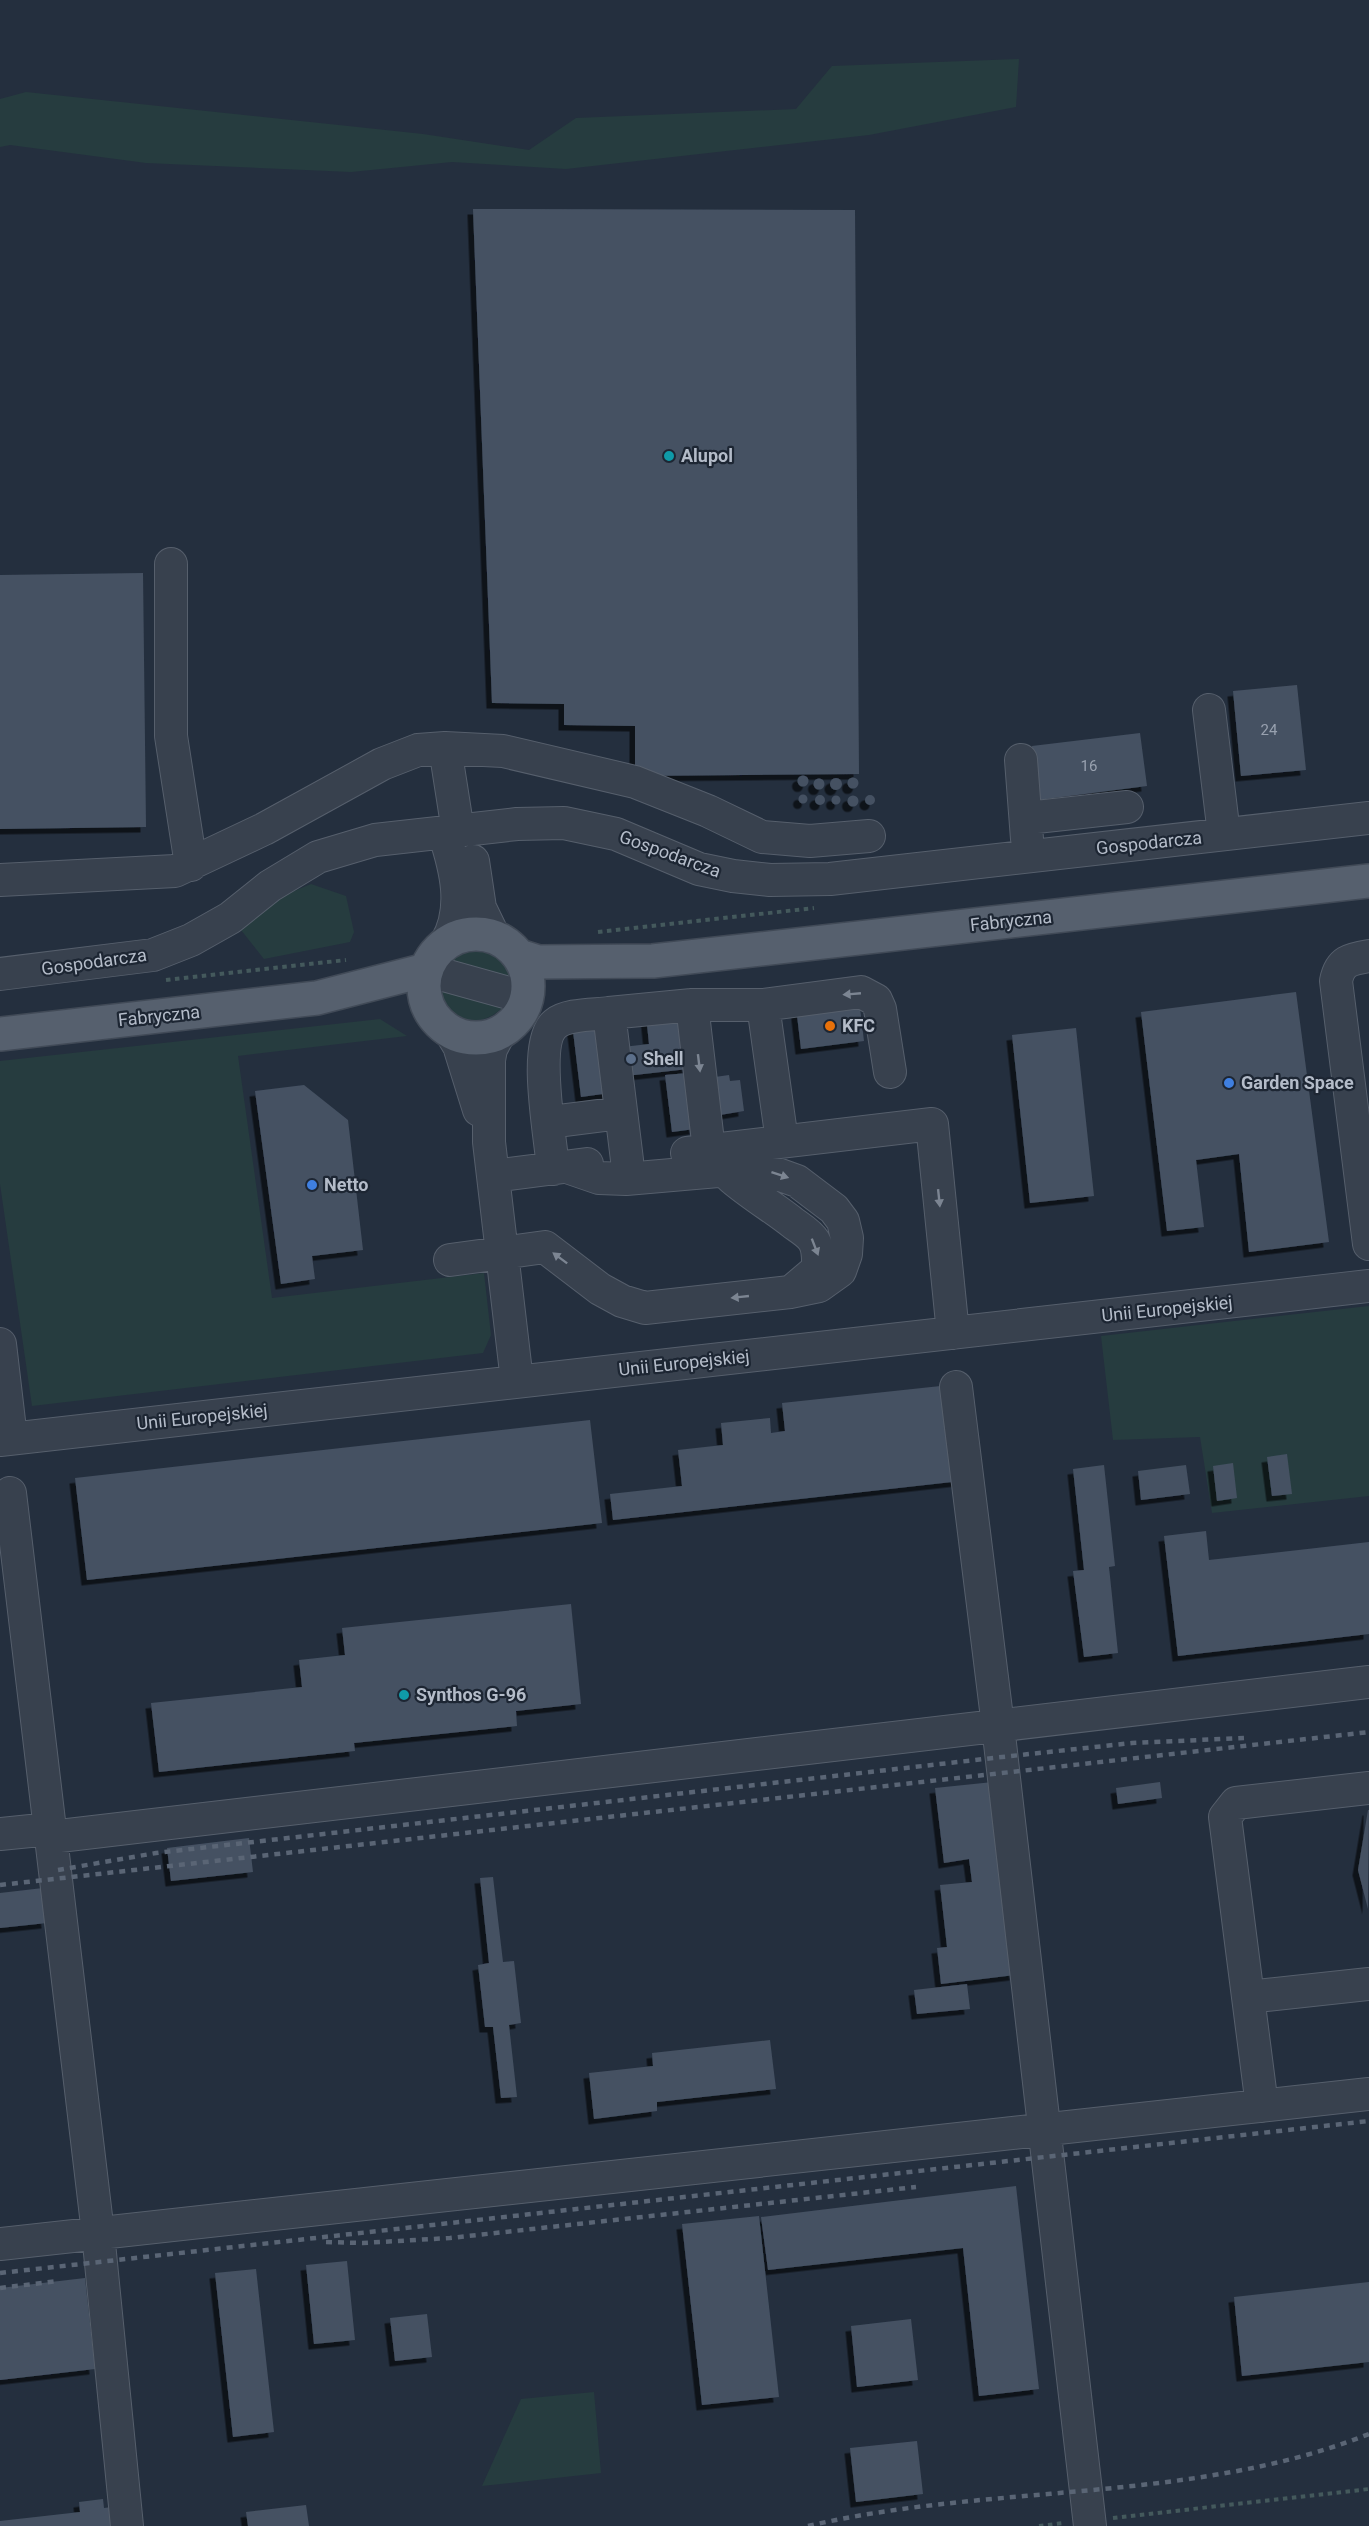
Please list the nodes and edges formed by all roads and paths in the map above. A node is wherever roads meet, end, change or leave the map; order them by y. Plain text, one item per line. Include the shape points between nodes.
1 (171, 564) dead end
2 (1209, 710) dead end
3 (445, 748) junction
4 (1021, 760) dead end
5 (1127, 807) dead end
6 (1027, 818) junction
7 (1369, 818) edge
8 (458, 831) junction
9 (1224, 834) junction
10 (869, 836) dead end
11 (1029, 855) junction
12 (191, 865) junction
13 (0, 880) edge
14 (1369, 881) edge
15 (815, 908) dead end
16 (592, 933) dead end
17 (446, 943) junction
18 (506, 947) junction
19 (1369, 956) edge
20 (349, 960) dead end
21 (653, 961) junction
22 (426, 969) junction
23 (0, 974) edge
24 (162, 980) dead end
25 (317, 998) junction
26 (527, 998) junction
27 (692, 1005) junction
28 (763, 1005) junction
29 (427, 1006) junction
30 (609, 1013) junction
31 (450, 1031) junction
32 (500, 1032) junction
33 (0, 1034) edge
34 (890, 1072) dead end
35 (621, 1113) junction
36 (550, 1122) junction
37 (782, 1141) junction
38 (489, 1142) junction
39 (627, 1160) junction
40 (716, 1161) junction
41 (560, 1168) junction
42 (493, 1176) junction
43 (1369, 1244) edge
44 (502, 1254) junction
45 (450, 1260) dead end
46 (1369, 1286) edge
47 (953, 1333) junction
48 (0, 1344) edge
49 (517, 1381) junction
50 (956, 1387) dead end
51 (6, 1439) edge
52 (10, 1493) dead end
53 (1369, 1682) edge
54 (999, 1726) junction
55 (1369, 1788) edge
56 (51, 1833) junction
57 (0, 1834) edge
58 (1369, 1984) edge
59 (1248, 1997) junction
60 (1369, 2094) edge
61 (1262, 2106) junction
62 (1046, 2130) junction
63 (98, 2233) junction
64 (0, 2244) edge
65 (1369, 2489) edge
66 (1090, 2523) edge
67 (127, 2526) edge
68 (1039, 2526) edge

1 - 12 street via 171,736
2 - 9 street
3 - 8 street
3 - 10 street via 503,751 635,782 762,837 810,841
3 - 12 street via 418,750 382,764
4 - 6 street
5 - 6 street
6 - 11 street
7 - 9 street, Gospodarcza
8 - 11 street, Gospodarcza via 564,823 616,834 699,868 770,880 830,879
8 - 17 street via 452,854 458,912
8 - 18 street via 474,865 480,908
8 - 23 street, Gospodarcza via 375,840 318,857 270,886 230,918 153,955
9 - 11 street, Gospodarcza
12 - 13 street via 175,871
14 - 21 main road, Fabryczna
15 - 16 path
17 - 18 main road, Fabryczna via 469,934
17 - 22 main road
18 - 21 main road, Fabryczna via 538,962
18 - 26 main road via 528,978
19 - 43 street via 1347,960 1338,968 1336,981
20 - 24 path
21 - 26 main road, Fabryczna via 564,981
22 - 25 main road, Fabryczna
22 - 26 street
22 - 29 main road
25 - 29 main road, Fabryczna
25 - 33 main road, Fabryczna
26 - 32 main road via 516,1020
27 - 28 street
27 - 30 street
27 -> 40 street
34 -> 28 street via 880,1009 869,995 861,992
28 - 37 street
29 - 31 main road
30 - 35 street
30 - 36 street via 568,1018 549,1032 542,1059
31 - 32 main road via 475,1038
31 - 38 street via 465,1062
32 - 38 street via 489,1060
35 - 36 street
35 - 39 street
36 - 41 street
37 - 40 street
37 -> 47 street via 932,1124
38 - 42 street
39 - 40 street
39 - 41 street
40 - 41 street via 626,1179 599,1178
40 -> 44 street via 797,1181 834,1209 843,1221 847,1238 840,1271 819,1286 790,1292 645,1308 600,1289 545,1247
41 - 42 street
42 - 44 street
44 - 45 street
44 - 49 street
46 - 47 street, Unii Europejskiej
47 - 49 street, Unii Europejskiej
48 - 51 street
49 - 51 street, Unii Europejskiej
50 - 54 street
52 - 56 street
53 - 54 street
54 - 56 street
54 - 62 street
55 - 59 street via 1236,1803 1225,1817
56 - 57 street
56 - 63 street
58 - 59 street
59 - 61 street
60 - 61 street
61 - 62 street
62 - 63 street
62 - 66 street
63 - 64 street
63 - 67 street
65 - 66 path
66 - 68 path

